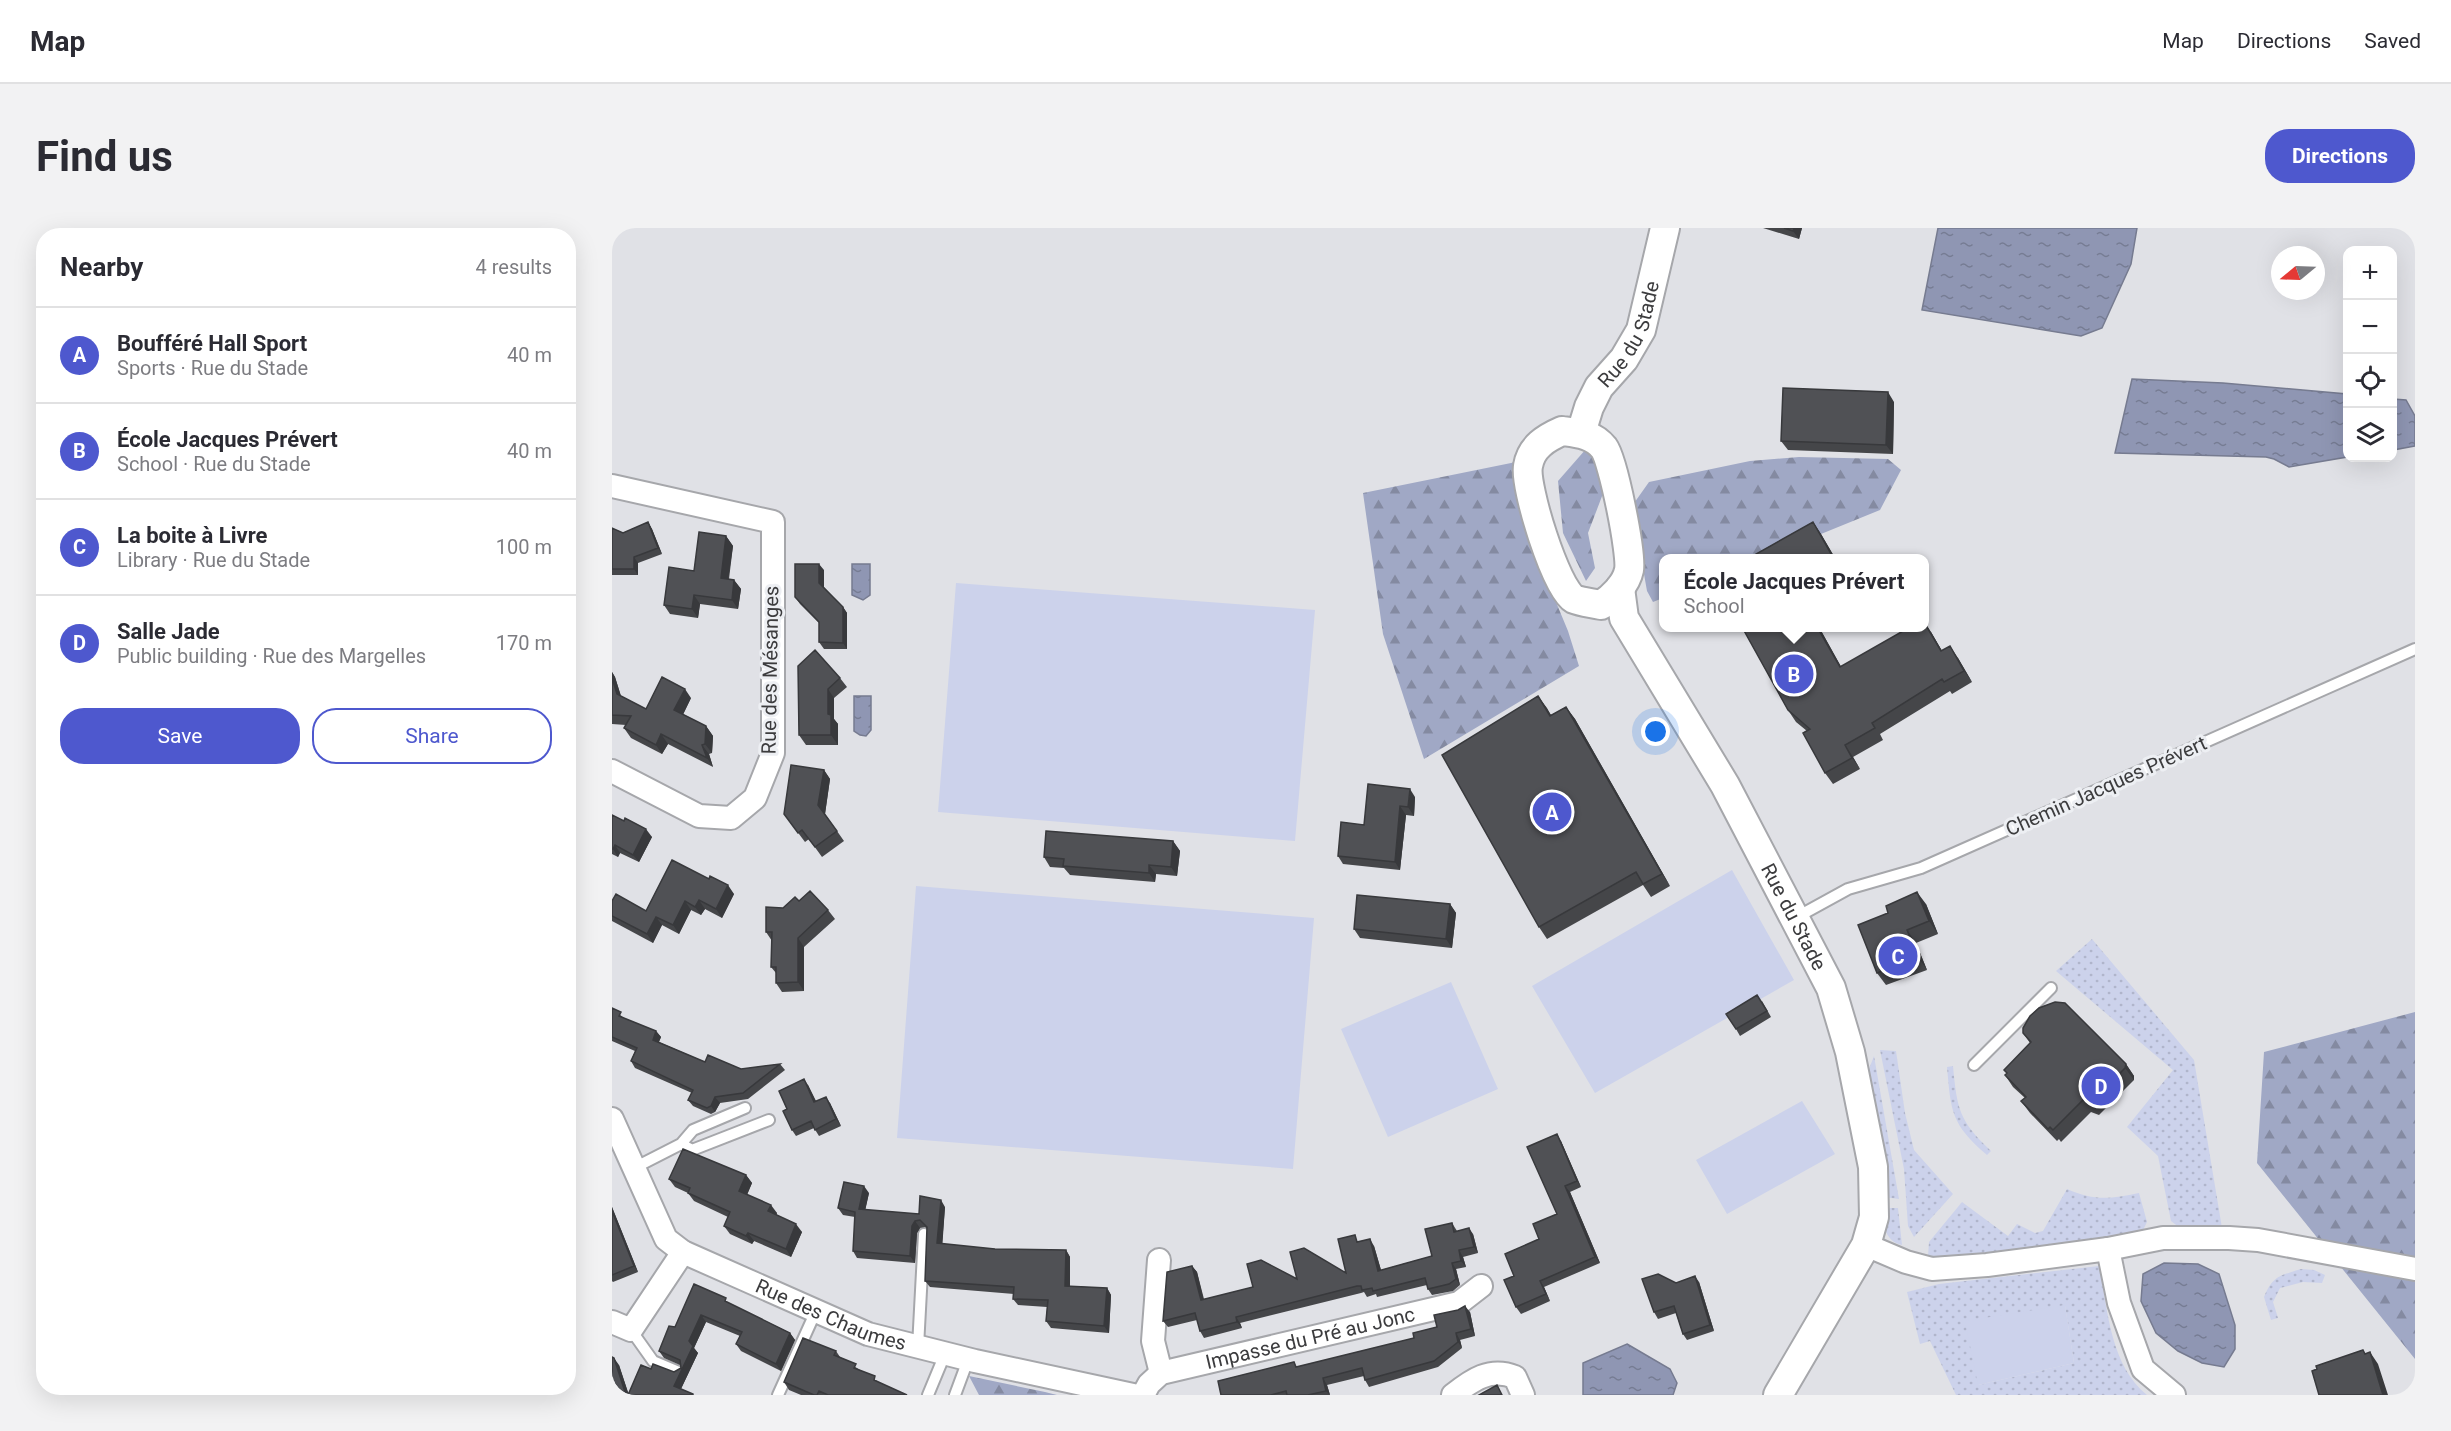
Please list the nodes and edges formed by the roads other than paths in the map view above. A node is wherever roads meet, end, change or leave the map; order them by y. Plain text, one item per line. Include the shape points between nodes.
1 (1665, 228) edge
2 (1581, 433) junction
3 (612, 486) edge
4 (1615, 604) junction
5 (2415, 649) edge
6 (612, 771) edge
7 (1796, 918) junction
8 (2051, 988) dead end
9 (1974, 1065) dead end
10 (745, 1108) dead end
11 (612, 1119) edge
12 (769, 1119) dead end
13 (681, 1144) junction
14 (634, 1168) junction
15 (924, 1233) edge
16 (1866, 1245) junction
17 (2108, 1248) junction
18 (683, 1252) junction
19 (1159, 1260) dead end
20 (2415, 1269) edge
21 (1481, 1286) dead end
22 (816, 1311) junction
23 (622, 1326) edge
24 (918, 1347) junction
25 (945, 1354) junction
26 (968, 1360) junction
27 (679, 1372) edge
28 (1161, 1373) junction
29 (778, 1395) edge
30 (928, 1395) edge
31 (955, 1395) edge
32 (1133, 1395) edge
33 (1143, 1395) edge
34 (1453, 1395) edge
35 (1523, 1395) edge
36 (1778, 1395) edge
37 (2174, 1395) edge

1 - 2 street, Rue du Stade via 1641,330 1624,359 1599,387
2 - 4 street via 1604,448 1612,466 1629,570
2 - 4 street via 1562,431 1546,438 1535,449 1528,466 1530,489 1539,525 1562,584 1572,598
3 - 6 street, Rue des Mésanges via 773,522 772,753 755,798 732,818 699,816
4 - 7 street, Rue du Stade via 1725,785
5 - 7 lane, Chemin Jacques Prévert via 1921,868 1848,889
7 - 16 street, Rue du Stade via 1831,988 1851,1052 1873,1167 1874,1217
8 - 9 lane
10 - 13 lane via 693,1130
11 - 14 street, Rue des Chaumes
12 - 13 lane via 692,1150
13 - 14 lane
14 - 18 street, Rue des Chaumes via 666,1239
15 - 24 lane
16 - 17 street via 1932,1269
16 - 36 street, Rue du Stade
17 - 20 street via 2163,1238 2258,1240
17 - 37 street via 2119,1303 2143,1369
18 - 22 street, Rue des Chaumes
18 - 23 street
19 - 28 street via 1154,1341
21 - 28 street, Impasse du Pré au Jonc via 1459,1303
22 - 24 street, Rue des Chaumes via 868,1334
22 - 29 lane
23 - 27 lane via 653,1361
24 - 25 street, Rue des Chaumes
25 - 26 street, Rue des Chaumes
25 - 30 lane
26 - 31 lane
26 - 32 street, Rue des Chaumes
28 - 33 street
34 - 35 street via 1473,1379 1502,1372 1515,1377

